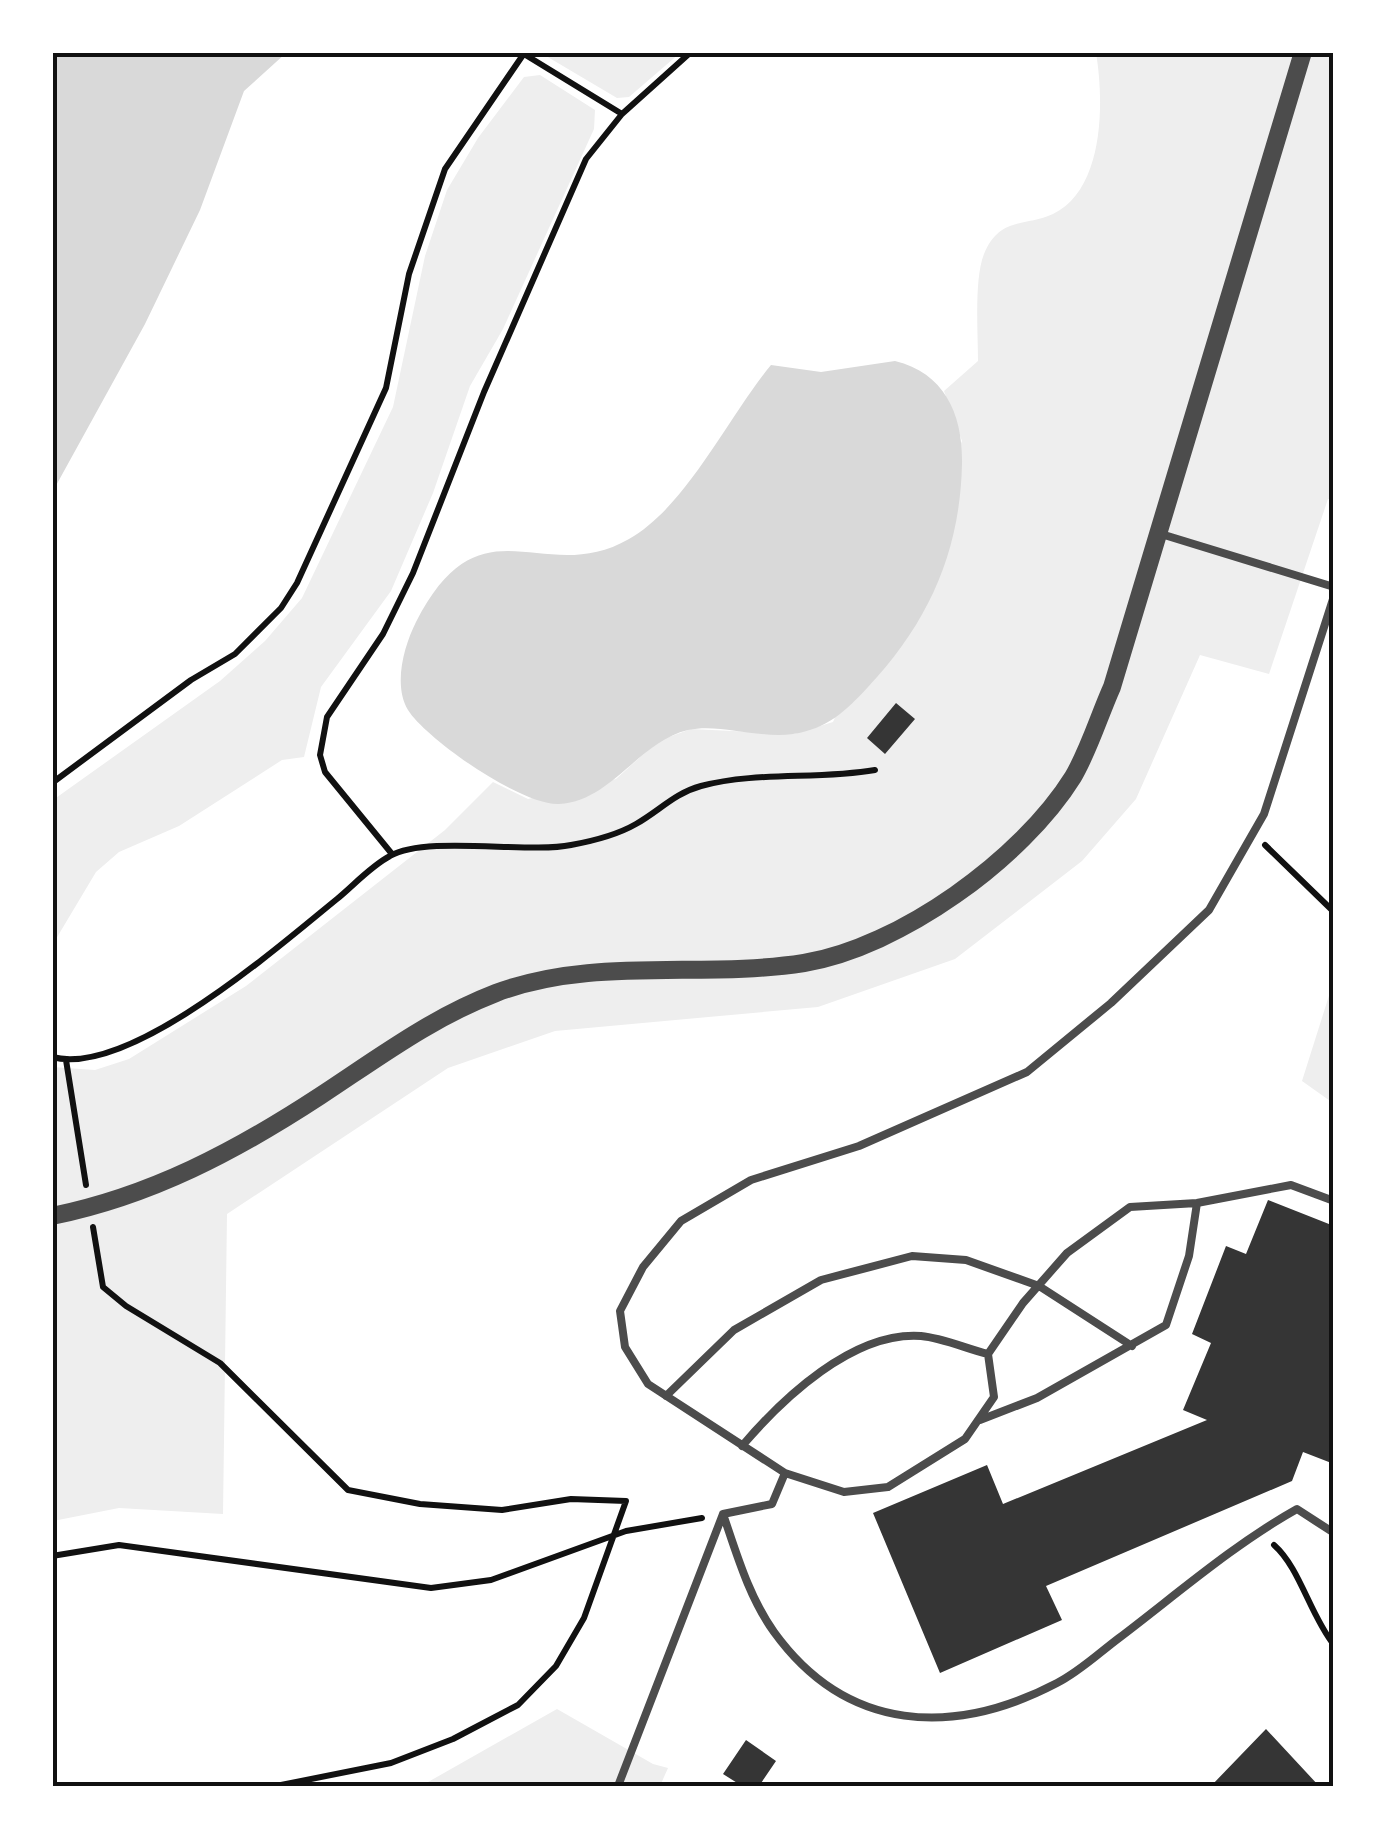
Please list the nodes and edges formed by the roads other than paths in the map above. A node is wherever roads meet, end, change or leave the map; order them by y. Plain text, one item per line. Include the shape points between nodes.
1 (1302, 52) edge
2 (1161, 534) junction
3 (1334, 586) edge
4 (1334, 596) edge
5 (1334, 1201) edge
6 (1198, 1203) junction
7 (52, 1216) edge
8 (1038, 1286) junction
9 (1132, 1346) junction
10 (988, 1354) junction
11 (666, 1396) junction
12 (977, 1421) junction
13 (742, 1446) junction
14 (785, 1473) junction
15 (723, 1514) junction
16 (1334, 1534) edge
17 (618, 1786) edge

1 - 2 street
2 - 3 lane
2 - 7 street via 1112,686 1073,776 1024,841 957,893 876,938 806,962 566,975 499,992 426,1024 212,1162 113,1204
4 - 11 lane via 1264,814 1209,910 1027,1072 859,1146 751,1180 682,1221 642,1266 620,1312 625,1346 648,1384
5 - 6 lane via 1290,1185
6 - 8 lane via 1130,1207 1067,1254
6 - 9 lane via 1166,1324
8 - 9 lane
8 - 10 lane
8 - 11 lane via 966,1260 912,1256 821,1280 734,1330
9 - 12 lane via 1037,1398
10 - 12 lane via 994,1396
10 - 13 lane via 920,1336 874,1344 820,1372
11 - 13 lane
12 - 14 lane via 964,1439 888,1488 844,1492
13 - 14 lane
14 - 15 lane via 772,1504
15 - 16 lane via 746,1583 775,1634 826,1684 865,1710 938,1718 995,1711 1061,1682 1258,1531 1297,1509
15 - 17 lane

